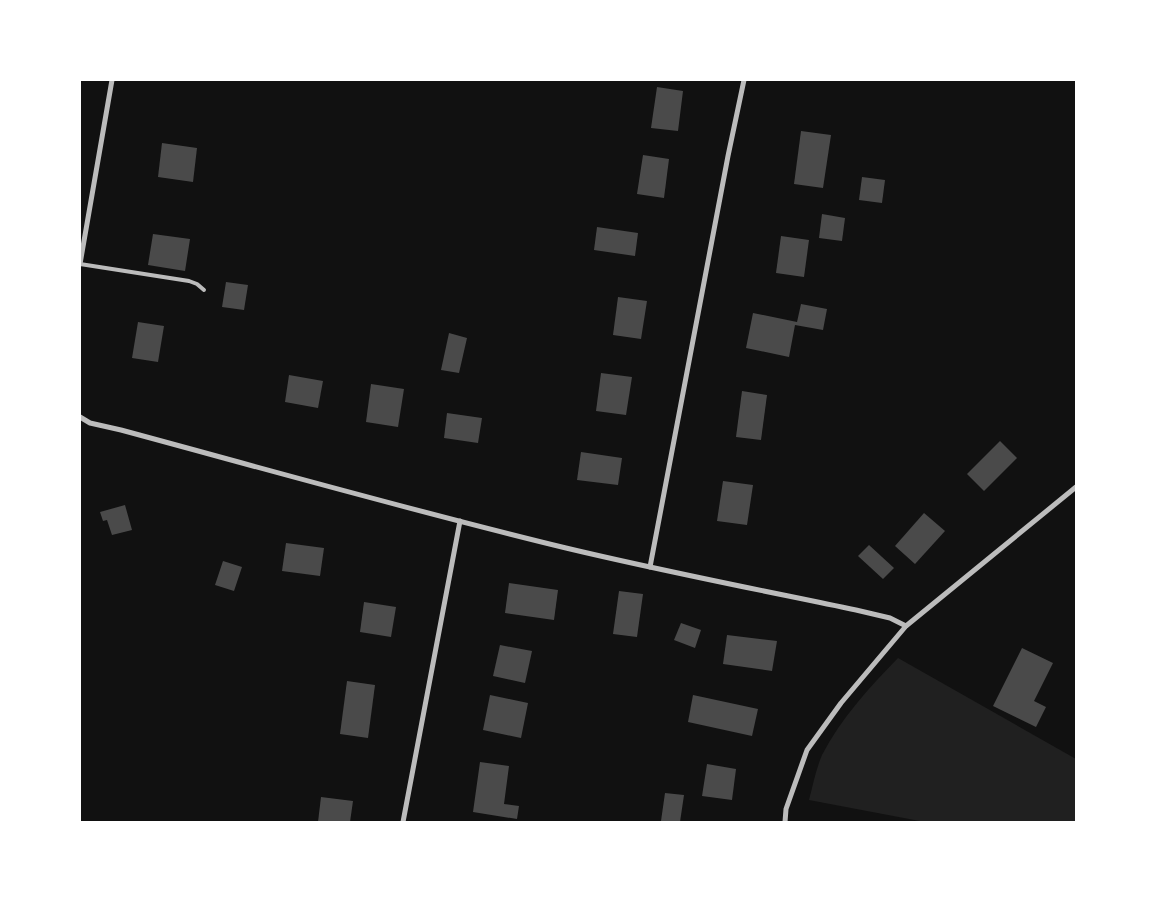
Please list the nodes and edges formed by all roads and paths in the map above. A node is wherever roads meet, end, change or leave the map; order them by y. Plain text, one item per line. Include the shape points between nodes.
1 (112, 80) edge
2 (744, 80) edge
3 (80, 264) edge
4 (204, 290) dead end
5 (80, 417) edge
6 (1076, 487) edge
7 (460, 522) junction
8 (650, 567) junction
9 (906, 626) junction
10 (403, 822) edge
11 (785, 822) edge

1 - 3 street
2 - 8 street
3 - 4 lane via 189,281
5 - 7 street
6 - 9 street
7 - 8 street
7 - 10 street
8 - 9 street via 856,610 890,618
9 - 11 street via 841,703 808,750 786,809

